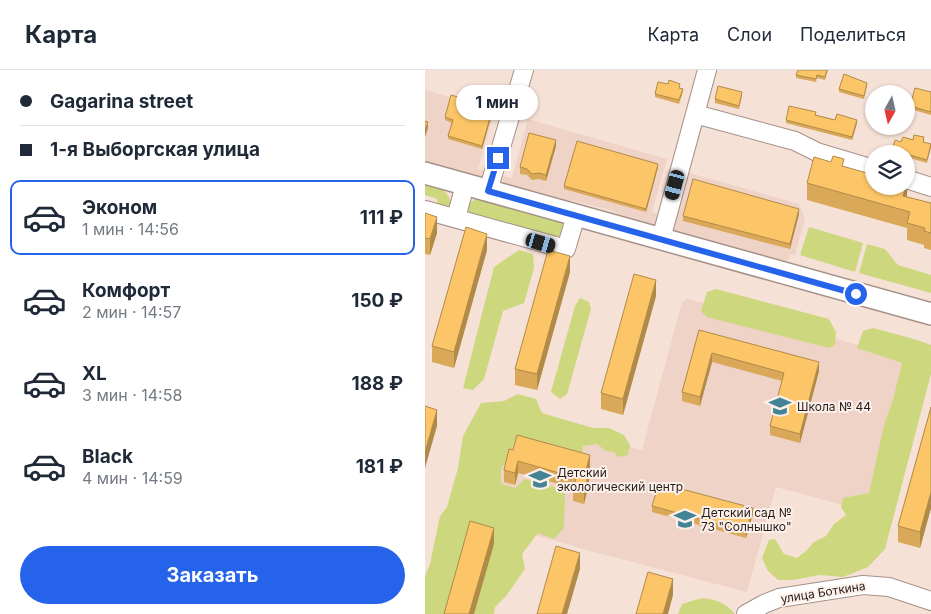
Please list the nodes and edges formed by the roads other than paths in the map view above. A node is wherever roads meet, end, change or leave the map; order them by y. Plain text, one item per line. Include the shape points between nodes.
1 (524, 70) edge
2 (707, 70) edge
3 (695, 114) junction
4 (865, 166) edge
5 (425, 173) edge
6 (915, 182) edge
7 (465, 185) junction
8 (931, 186) edge
9 (488, 191) junction
10 (425, 210) edge
11 (575, 215) junction
12 (456, 218) junction
13 (661, 239) junction
14 (931, 314) edge
15 (931, 601) edge
16 (746, 614) edge

1 - 9 street
2 - 3 street
3 - 4 street via 795,141 817,152
3 - 13 street
5 - 7 main road
6 - 8 street
7 - 9 main road
7 - 12 street
9 - 11 main road
10 - 12 street
11 - 12 street via 566,249
11 - 13 main road
13 - 14 main road
15 - 16 street, улица Боткина via 881,585 863,585 779,598

